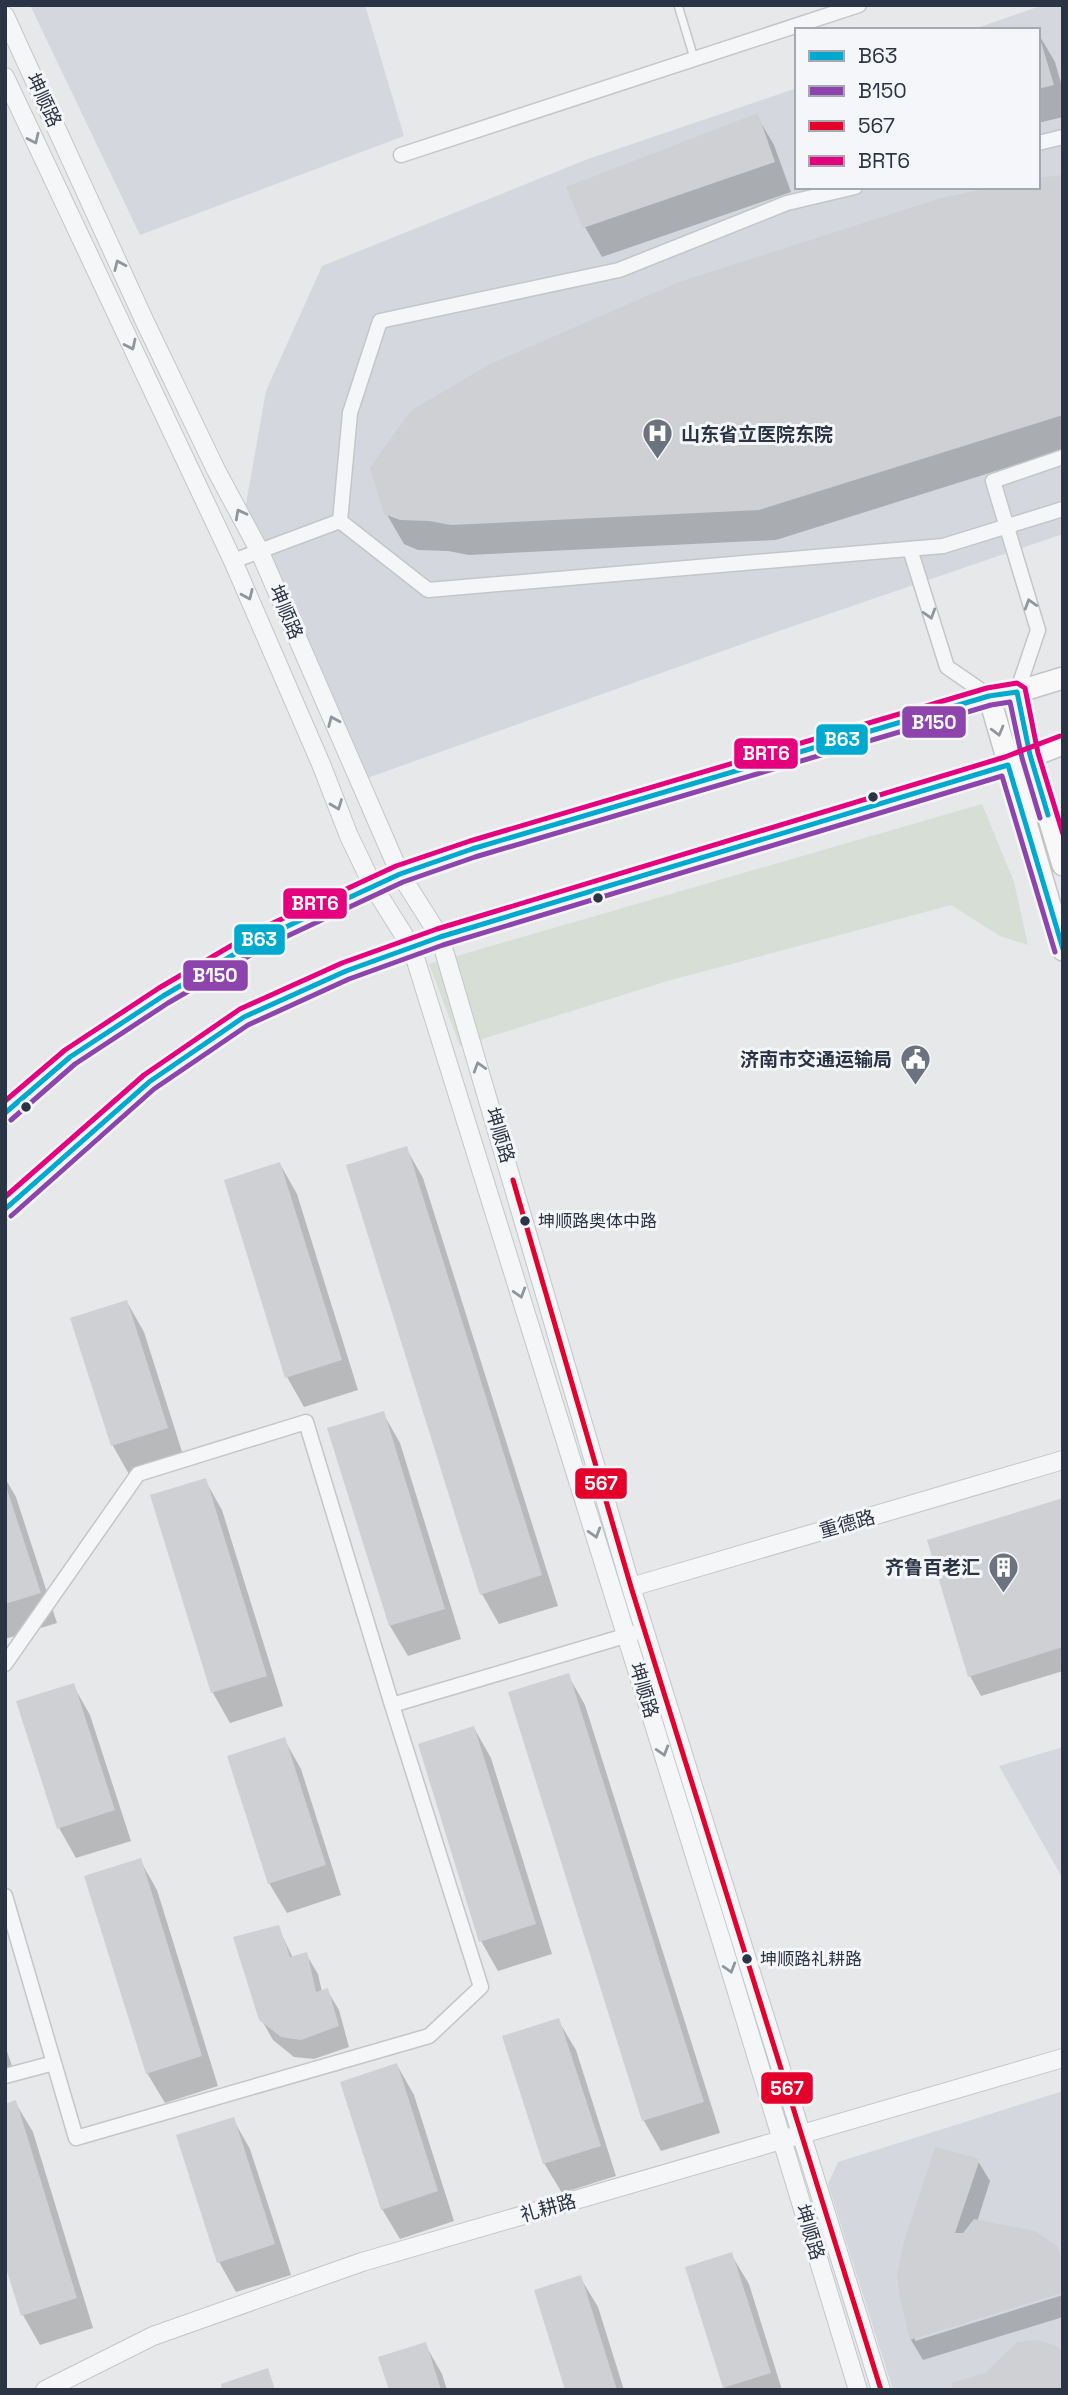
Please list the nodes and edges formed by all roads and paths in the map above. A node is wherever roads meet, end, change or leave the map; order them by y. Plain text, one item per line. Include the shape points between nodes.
1 (678, 5) edge
2 (859, 5) edge
3 (5, 16) edge
4 (694, 58) junction
5 (5, 77) edge
6 (1063, 137) edge
7 (1040, 143) edge
8 (401, 155) dead end
9 (846, 189) edge
10 (1063, 457) edge
11 (1063, 509) edge
12 (340, 521) junction
13 (1006, 526) junction
14 (909, 548) junction
15 (259, 550) junction
16 (233, 561) junction
17 (1063, 678) edge
18 (1017, 692) junction
19 (989, 696) junction
20 (1063, 744) edge
21 (1030, 755) junction
22 (1008, 765) junction
23 (1063, 865) edge
24 (400, 874) junction
25 (373, 886) junction
26 (440, 937) junction
27 (412, 948) junction
28 (1063, 950) edge
29 (5, 1113) edge
30 (5, 1209) edge
31 (1063, 1460) edge
32 (631, 1587) junction
33 (645, 1630) junction
34 (627, 1636) junction
35 (5, 1664) edge
36 (392, 1705) junction
37 (5, 1896) edge
38 (1063, 2057) edge
39 (54, 2063) junction
40 (5, 2076) edge
41 (802, 2134) junction
42 (782, 2139) junction
43 (46, 2390) edge
44 (858, 2390) edge
45 (881, 2390) edge

1 - 4 lane
2 - 4 street
15 -> 3 street, 坤顺路 via 145,322
4 - 8 street
5 -> 16 street, 坤顺路
6 - 7 street
9 - 12 street via 787,203 619,270 380,320 349,413
10 - 13 street via 993,481
11 - 13 street
12 - 14 street via 428,590
12 - 15 street
13 - 14 street via 943,546
18 -> 13 street via 1038,630
14 -> 19 street via 947,667
15 - 16 street
24 -> 15 street, 坤顺路
16 -> 25 street, 坤顺路
17 - 18 main road
18 - 19 main road
18 - 21 main road
19 -> 22 main road
19 - 24 main road
20 - 21 main road
21 - 22 main road
21 - 23 main road
22 - 26 main road
22 - 28 main road
24 - 25 main road
24 - 26 street, 坤顺路
25 - 27 street, 坤顺路
25 - 29 main road via 262,938 163,996 69,1057
26 - 27 main road
32 -> 26 street, 坤顺路
27 - 30 main road via 346,971 244,1017 149,1083
27 -> 34 street, 坤顺路
31 - 32 street, 重德路
32 - 33 street, 坤顺路
33 - 34 street
33 - 41 street, 坤顺路
34 - 36 street
34 -> 42 street, 坤顺路
35 - 36 street via 138,1474 306,1422
36 - 39 street via 481,1987 429,2036 76,2138
37 - 39 street
38 - 41 street, 礼耕路
39 - 40 street
41 - 42 street, 礼耕路
41 - 45 street, 坤顺路
42 - 43 street, 礼耕路 via 362,2262 153,2336
42 - 44 street, 坤顺路

